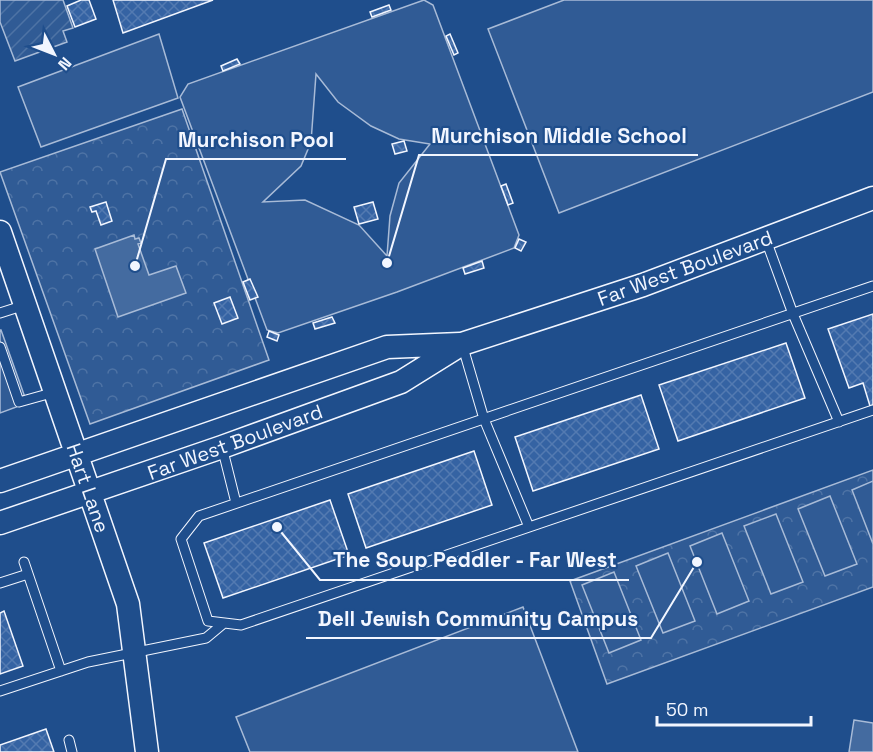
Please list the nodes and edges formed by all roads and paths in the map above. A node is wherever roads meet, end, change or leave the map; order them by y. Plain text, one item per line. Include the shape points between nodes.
1 (873, 198) edge
2 (0, 232) edge
3 (765, 239) junction
4 (873, 286) edge
5 (25, 305) junction
6 (0, 313) edge
7 (794, 314) junction
8 (462, 344) junction
9 (0, 347) edge
10 (55, 392) junction
11 (873, 410) edge
12 (484, 419) junction
13 (839, 422) junction
14 (222, 447) junction
15 (77, 455) junction
16 (0, 481) edge
17 (91, 492) junction
18 (236, 504) junction
19 (0, 523) edge
20 (529, 527) junction
21 (24, 562) dead end
22 (27, 574) junction
23 (0, 583) edge
24 (224, 623) junction
25 (134, 651) junction
26 (61, 671) junction
27 (0, 691) edge
28 (69, 740) dead end
29 (72, 752) edge
30 (147, 752) edge

1 - 3 street, Far West Boulevard
2 - 5 street, Hart Lane
3 - 7 lane
3 - 8 street, Far West Boulevard via 643,285
4 - 7 lane
5 - 6 lane
5 - 10 street, Hart Lane
7 - 12 lane
7 - 13 lane
8 - 12 lane
8 - 14 street, Far West Boulevard via 401,382
8 - 15 street, Far West Boulevard via 387,347
9 - 10 lane via 19,402
10 - 15 street, Hart Lane
11 - 13 lane
12 - 18 lane
12 - 20 lane
13 - 20 lane
14 - 17 street, Far West Boulevard
14 - 18 lane
15 - 16 street, Far West Boulevard
15 - 17 street, Hart Lane
17 - 19 street, Far West Boulevard
17 - 25 street, Hart Lane via 128,604
18 - 24 lane via 199,516 181,539 208,621
20 - 24 lane via 241,625
21 - 22 lane
22 - 23 lane
22 - 26 lane
24 - 25 lane via 206,638
25 - 26 lane
25 - 30 street, Hart Lane
26 - 27 lane
28 - 29 lane

